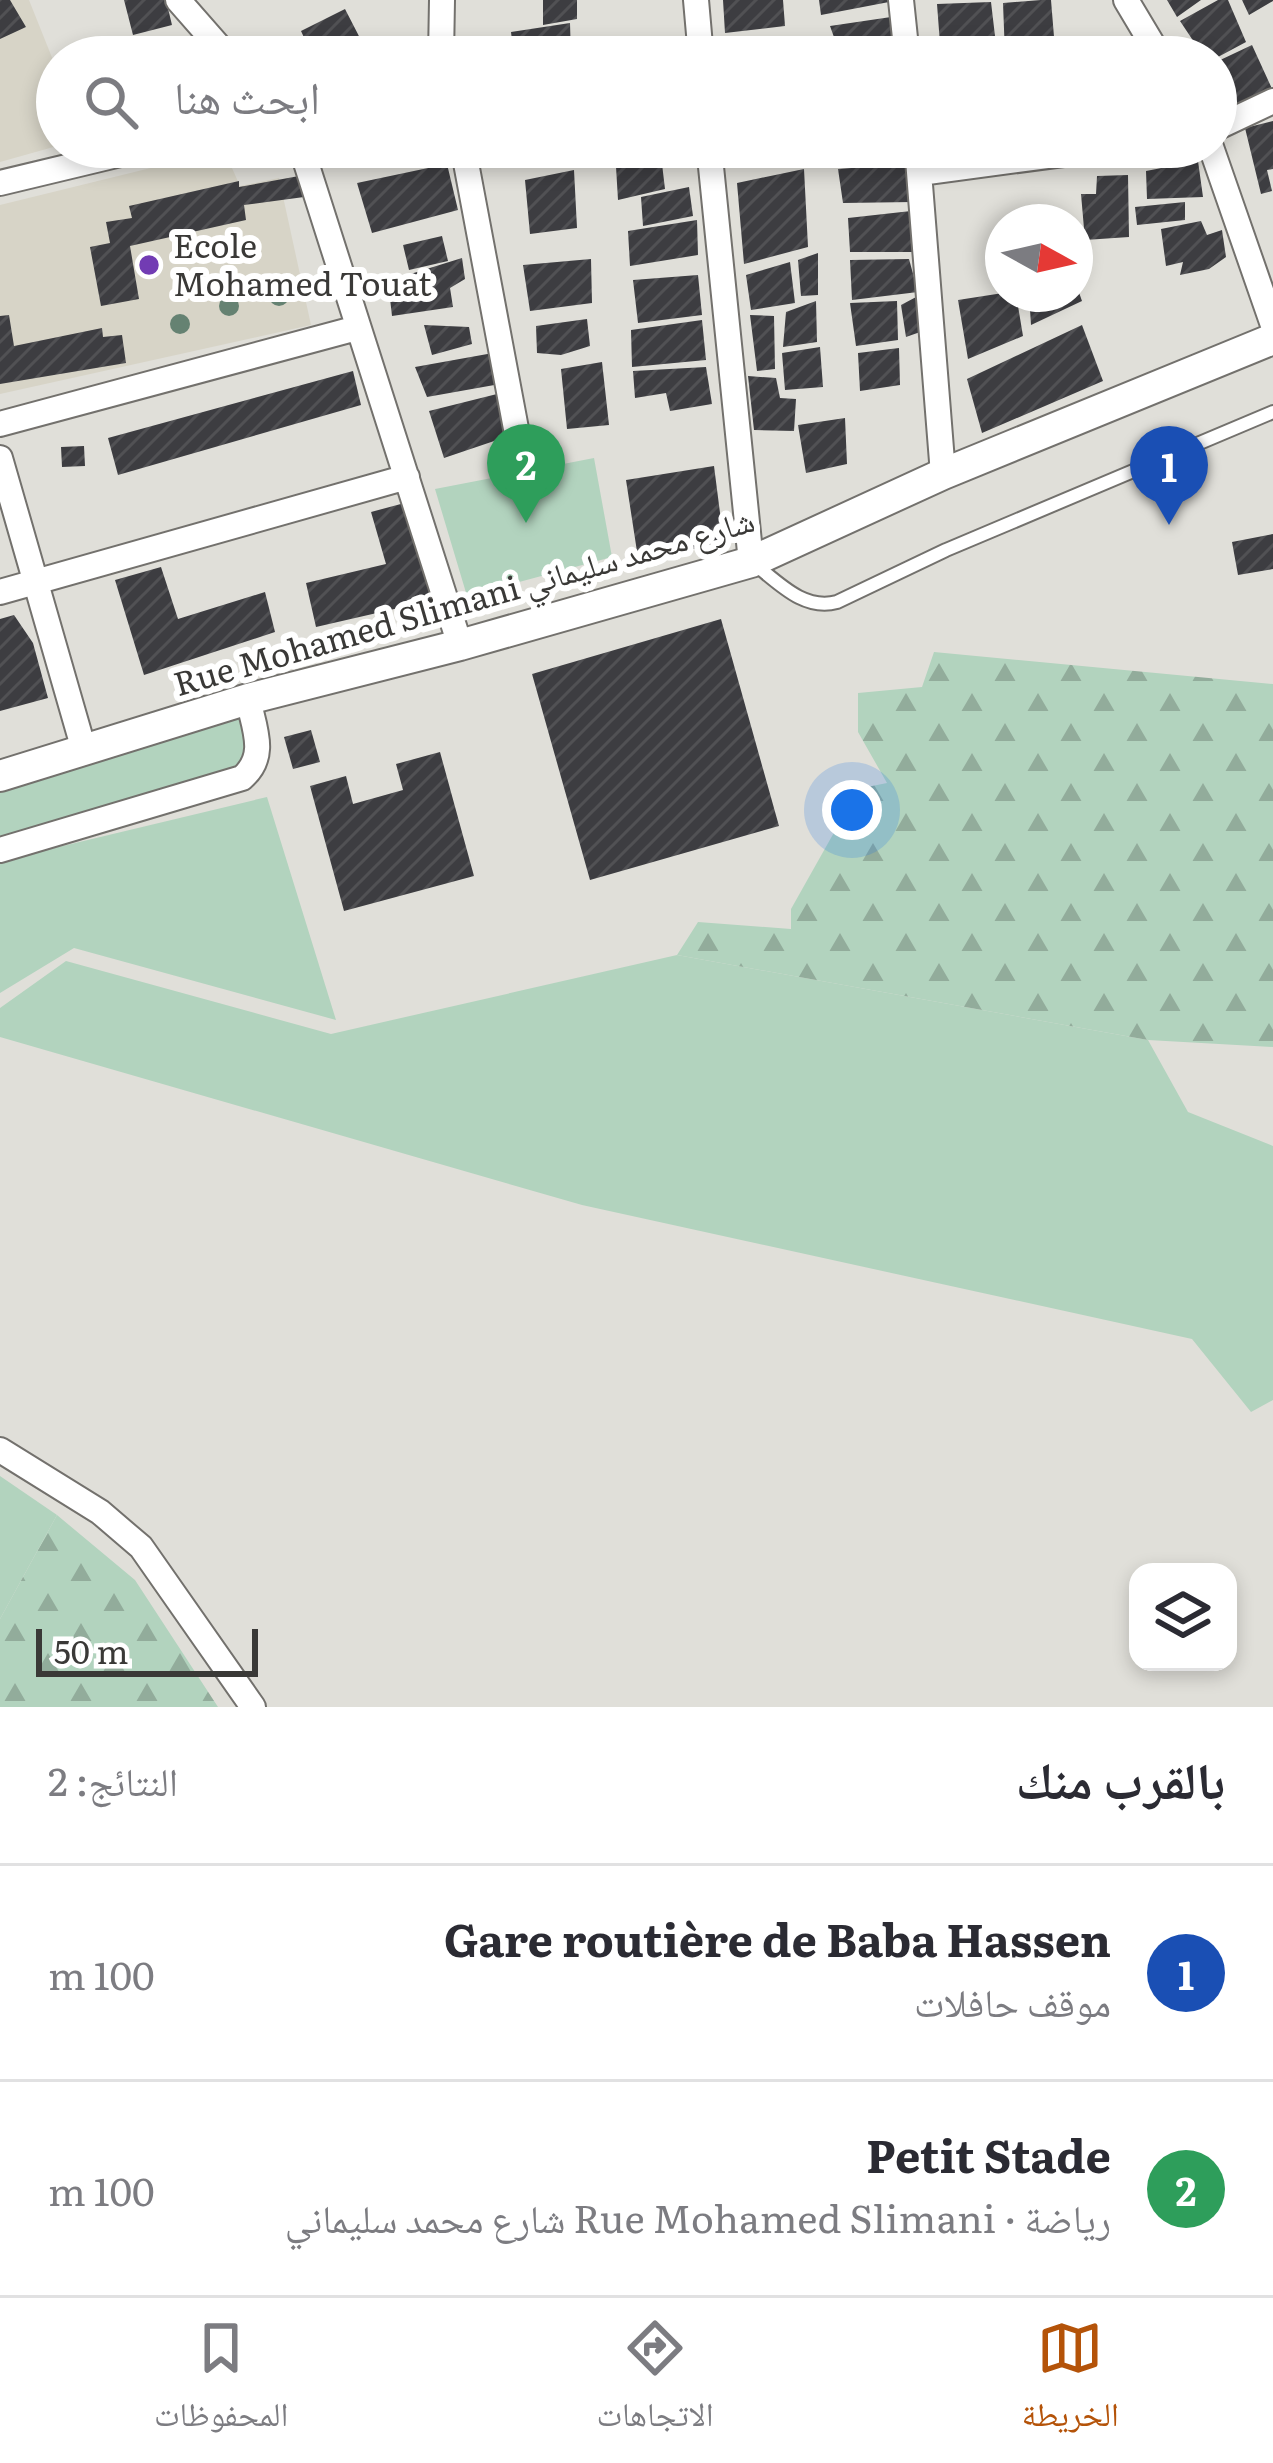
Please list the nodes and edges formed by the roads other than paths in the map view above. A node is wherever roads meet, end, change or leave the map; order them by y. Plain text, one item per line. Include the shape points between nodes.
1 (178, 0) edge
2 (442, 0) edge
3 (696, 0) edge
4 (901, 0) edge
5 (1126, 0) edge
6 (210, 36) edge
7 (441, 36) edge
8 (699, 36) edge
9 (905, 36) edge
10 (1147, 36) edge
11 (1273, 101) edge
12 (1237, 118) edge
13 (62, 168) edge
14 (307, 168) edge
15 (468, 168) edge
16 (711, 168) edge
17 (919, 168) edge
18 (958, 168) edge
19 (1218, 168) edge
20 (920, 173) junction
21 (0, 183) edge
22 (1273, 325) edge
23 (357, 328) junction
24 (1273, 339) edge
25 (1273, 412) edge
26 (0, 424) edge
27 (517, 434) dead end
28 (0, 458) edge
29 (943, 474) junction
30 (407, 476) junction
31 (751, 562) junction
32 (38, 581) junction
33 (0, 592) edge
34 (460, 645) junction
35 (248, 699) junction
36 (84, 750) junction
37 (0, 776) edge
38 (0, 850) edge
39 (0, 1450) edge
40 (253, 1707) edge

1 - 6 street
2 - 7 street
3 - 8 street
4 - 9 street
5 - 10 street
11 - 12 street
13 - 21 street
14 - 23 street
15 - 27 street
16 - 31 street
17 - 20 street
18 - 20 street
19 - 22 street
20 - 29 street
23 - 26 street
23 - 30 street
24 - 29 street, Rue Mohamed Slimani شارع محمد سليماني
25 - 31 lane via 838,602 805,602
28 - 32 street
29 - 31 street, Rue Mohamed Slimani شارع محمد سليماني
30 - 32 street
30 - 34 street
31 - 34 street, Rue Mohamed Slimani شارع محمد سليماني
32 - 33 street
32 - 36 street
34 - 35 street, Rue Mohamed Slimani شارع محمد سليماني
35 - 36 street, Rue Mohamed Slimani شارع محمد سليماني
35 - 38 street via 258,756 242,778
36 - 37 street, Rue Mohamed Slimani شارع محمد سليماني
39 - 40 street via 141,1547

